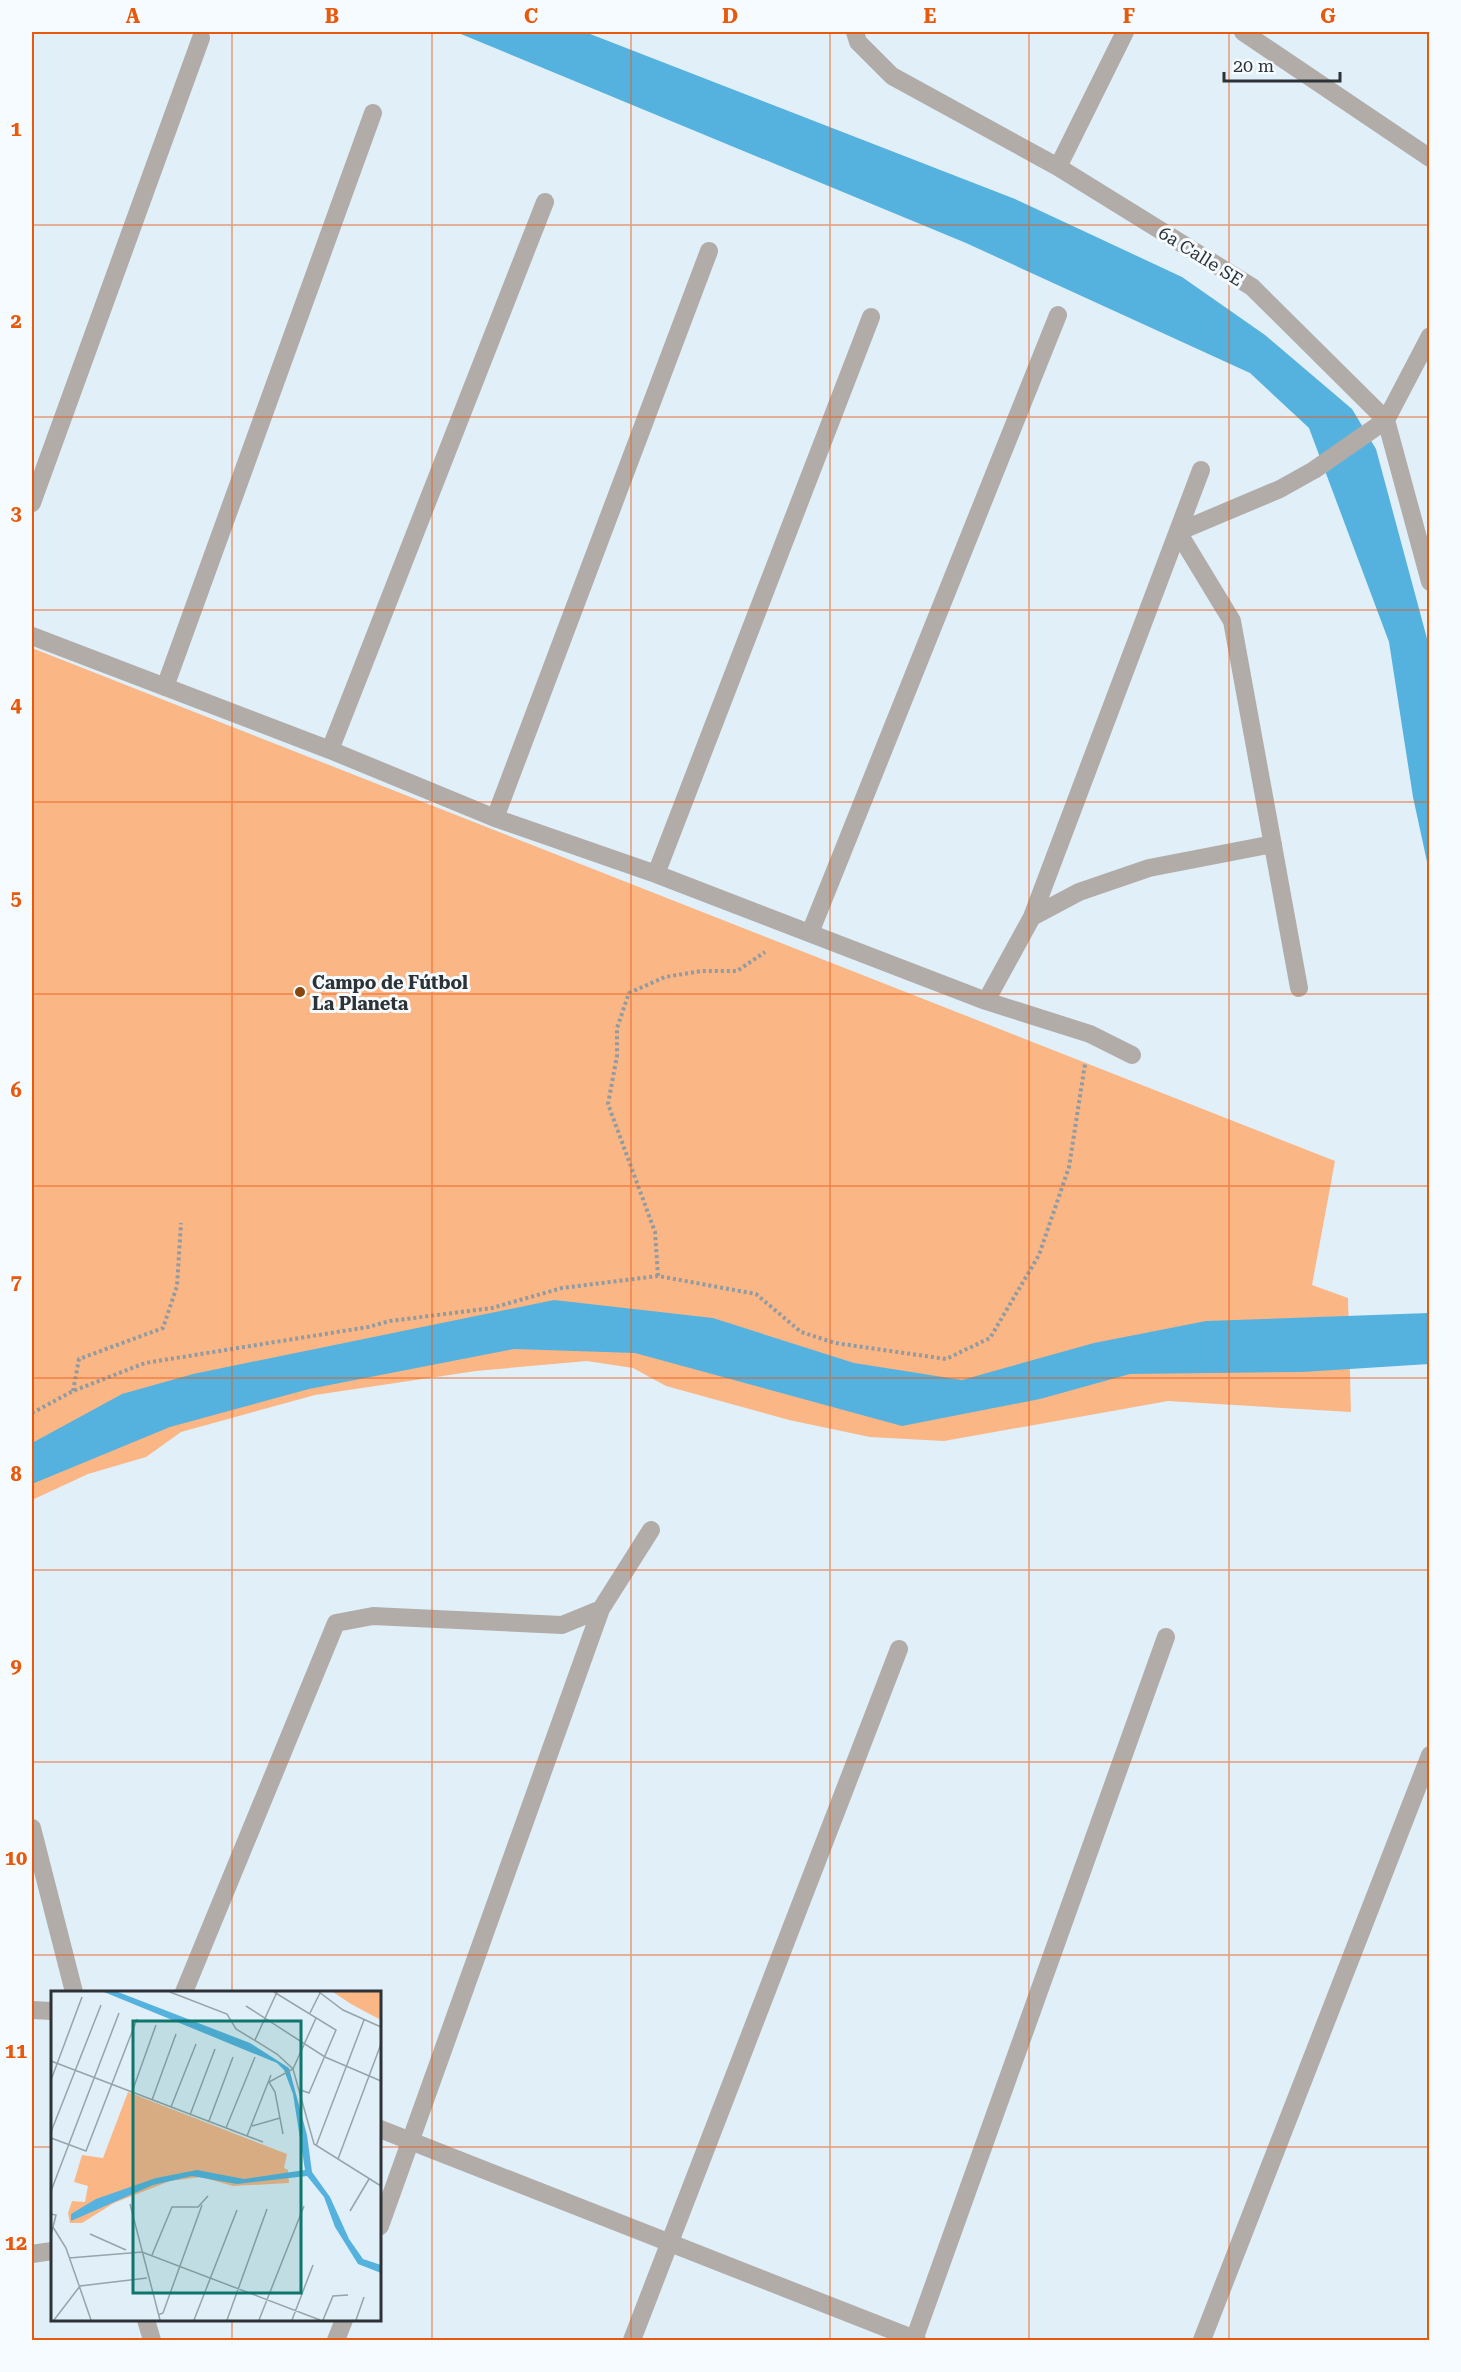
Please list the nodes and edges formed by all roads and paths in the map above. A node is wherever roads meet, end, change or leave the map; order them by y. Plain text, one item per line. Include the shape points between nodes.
1 (855, 32) edge
2 (1125, 32) edge
3 (1242, 32) edge
4 (201, 38) dead end
5 (373, 113) dead end
6 (1430, 158) edge
7 (1058, 167) junction
8 (545, 202) dead end
9 (709, 251) dead end
10 (1058, 315) dead end
11 (871, 317) dead end
12 (1430, 336) edge
13 (1386, 420) junction
14 (1201, 470) dead end
15 (32, 503) edge
16 (1178, 532) junction
17 (1430, 582) edge
18 (32, 636) edge
19 (165, 687) junction
20 (330, 750) junction
21 (495, 818) junction
22 (1273, 844) junction
23 (656, 874) junction
24 (1032, 917) junction
25 (810, 933) junction
26 (765, 952) dead end
27 (1299, 988) dead end
28 (986, 1001) junction
29 (1090, 1034) junction
30 (1132, 1055) dead end
31 (182, 1223) dead end
32 (657, 1276) junction
33 (73, 1391) junction
34 (32, 1413) edge
35 (651, 1530) dead end
36 (601, 1609) junction
37 (1166, 1637) dead end
38 (899, 1649) dead end
39 (1430, 1755) edge
40 (32, 1828) edge
41 (74, 1991) edge
42 (184, 1991) edge
43 (32, 2010) edge
44 (51, 2011) edge
45 (381, 2129) edge
46 (411, 2142) junction
47 (381, 2223) edge
48 (669, 2243) junction
49 (51, 2251) edge
50 (32, 2254) edge
51 (147, 2321) edge
52 (343, 2321) edge
53 (152, 2340) edge
54 (336, 2340) edge
55 (632, 2340) edge
56 (915, 2340) edge
57 (1202, 2340) edge

1 - 7 street, 6a Calle SE via 858,42 892,76
2 - 7 street
3 - 6 street
4 - 15 street
5 - 19 street
7 - 13 street, 6a Calle SE via 1252,287
8 - 20 street
9 - 21 street
10 - 25 street
11 - 23 street
12 - 13 street
13 - 16 street via 1280,489
13 - 17 street
14 - 16 street
16 - 22 street via 1232,621
16 - 24 street
18 - 19 street
19 - 20 street
20 - 21 street
21 - 23 street
22 - 24 street via 1149,868 1079,892
22 - 27 street
23 - 25 street
24 - 28 street
25 - 28 street
26 - 32 path via 737,971 665,977 629,993 617,1028 617,1056 608,1104 655,1232
28 - 29 street
29 - 30 street
29 - 32 path via 1069,1167 1039,1255 990,1338 946,1359 873,1351 801,1332 756,1294
31 - 33 path via 177,1286 163,1328 79,1359
32 - 33 path via 562,1288 492,1308 390,1321 145,1363
33 - 34 path
35 - 36 street
36 - 42 street via 562,1625 373,1616 336,1623
36 - 46 street
37 - 56 street
38 - 48 street
39 - 57 street
40 - 41 street
43 - 44 street
45 - 46 street
46 - 47 street
46 - 48 street
48 - 55 street
48 - 56 street
49 - 50 street
51 - 53 street
52 - 54 street

